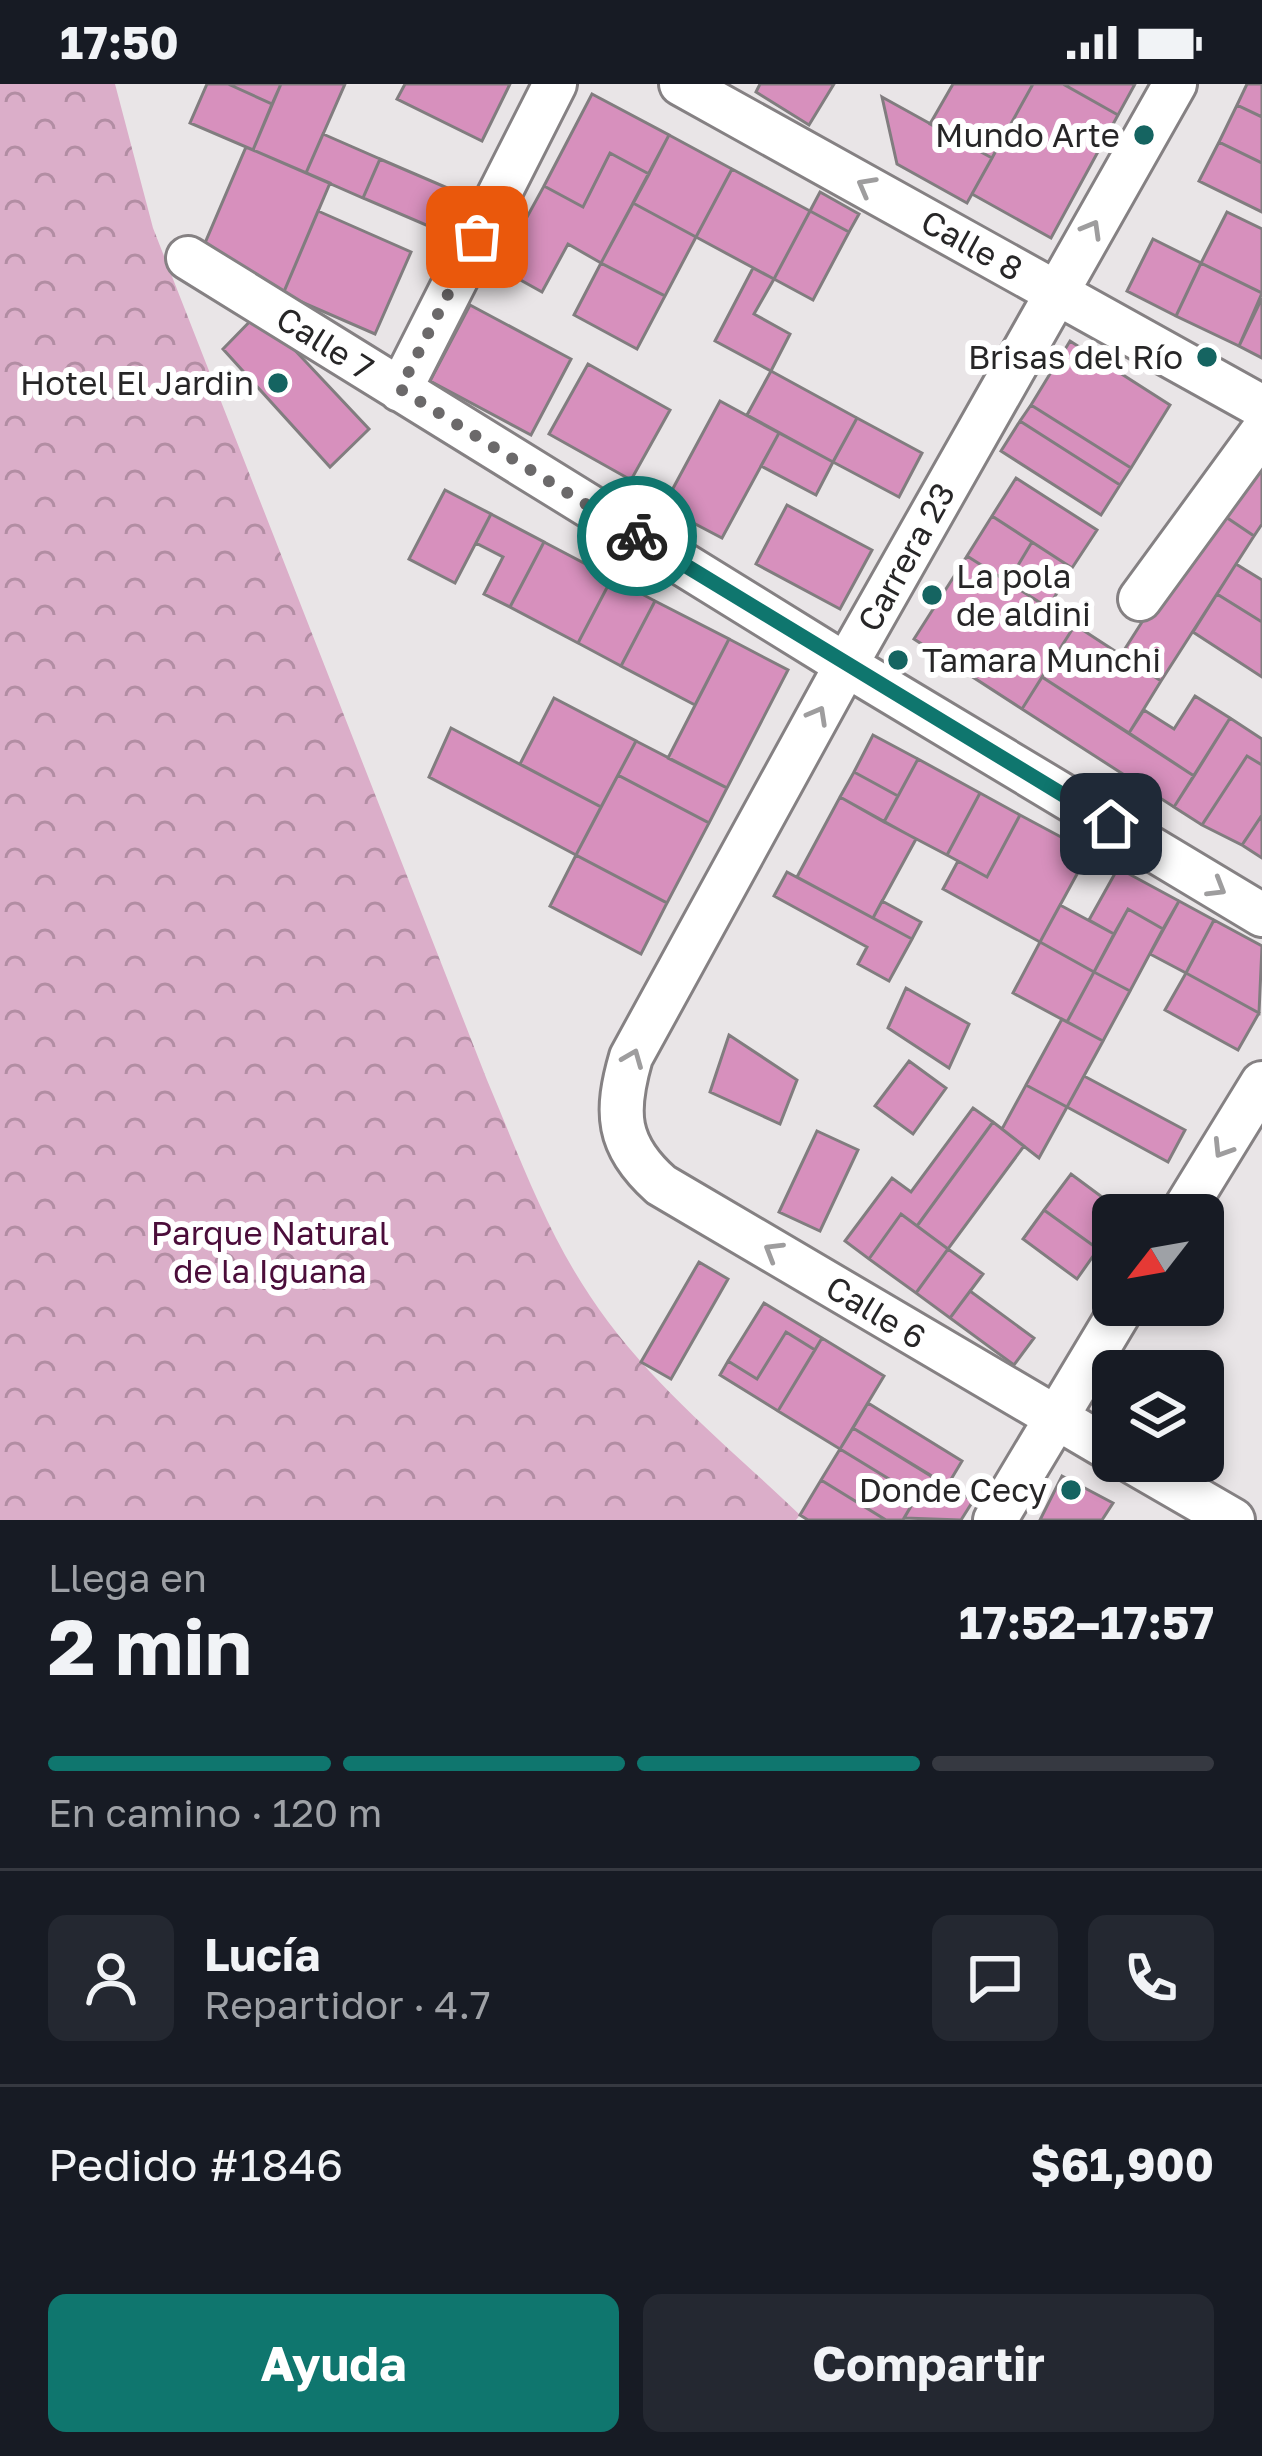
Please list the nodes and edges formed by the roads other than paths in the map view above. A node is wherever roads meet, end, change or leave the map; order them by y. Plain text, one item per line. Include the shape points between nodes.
1 (555, 84) edge
2 (681, 84) edge
3 (1175, 84) edge
4 (188, 258) dead end
5 (1056, 291) junction
6 (400, 389) junction
7 (1262, 407) edge
8 (1262, 432) edge
9 (1139, 599) dead end
10 (846, 665) junction
11 (1262, 915) edge
12 (1262, 1083) edge
13 (642, 1168) joint
14 (1193, 1194) edge
15 (1111, 1326) edge
16 (1054, 1417) junction
17 (1092, 1439) edge
18 (1167, 1482) edge
19 (995, 1520) edge
20 (1233, 1520) edge

1 - 6 street
5 -> 2 street, Calle 8
5 -> 3 street, Carrera 23
4 - 6 street, Calle 7
5 - 7 street, Calle 8
5 - 10 street, Carrera 23
6 - 10 street, Calle 7
8 - 9 street
10 -> 11 street, Calle 7
13 -> 10 street, Carrera 23 via 620,1116 631,1057
12 -> 14 street
16 -> 13 street, Calle 6
15 - 16 street
16 - 17 street, Calle 6
16 - 19 street
18 - 20 street

